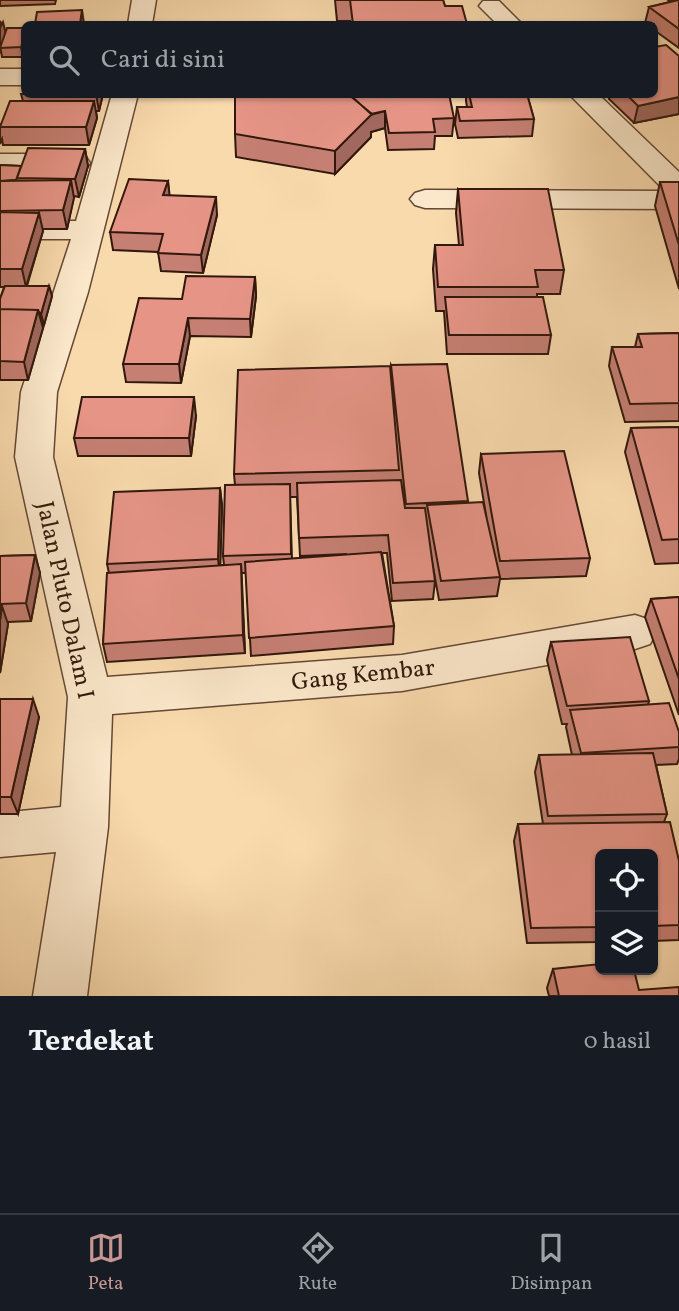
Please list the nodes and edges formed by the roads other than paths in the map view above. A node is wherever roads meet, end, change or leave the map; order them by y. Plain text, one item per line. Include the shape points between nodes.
1 (144, 0) edge
2 (491, 6) dead end
3 (140, 21) edge
4 (507, 21) edge
5 (0, 77) edge
6 (21, 77) edge
7 (124, 98) edge
8 (586, 98) edge
9 (0, 163) edge
10 (106, 163) junction
11 (679, 188) edge
12 (425, 199) dead end
13 (679, 200) edge
14 (0, 230) edge
15 (88, 230) junction
16 (635, 632) dead end
17 (90, 697) junction
18 (84, 827) junction
19 (0, 835) edge
20 (60, 996) edge

1 - 3 street
2 - 4 street
5 - 6 street
7 - 10 street, Jalan Pluto Dalam I
8 - 11 street
9 - 10 street
10 - 15 street, Jalan Pluto Dalam I
12 - 13 street
14 - 15 street
15 - 17 street, Jalan Pluto Dalam I via 54,292 34,457
16 - 17 street, Gang Kembar via 402,673
17 - 18 street, Jalan Pluto Dalam I
18 - 19 street
18 - 20 street, Jalan Pluto Dalam I

